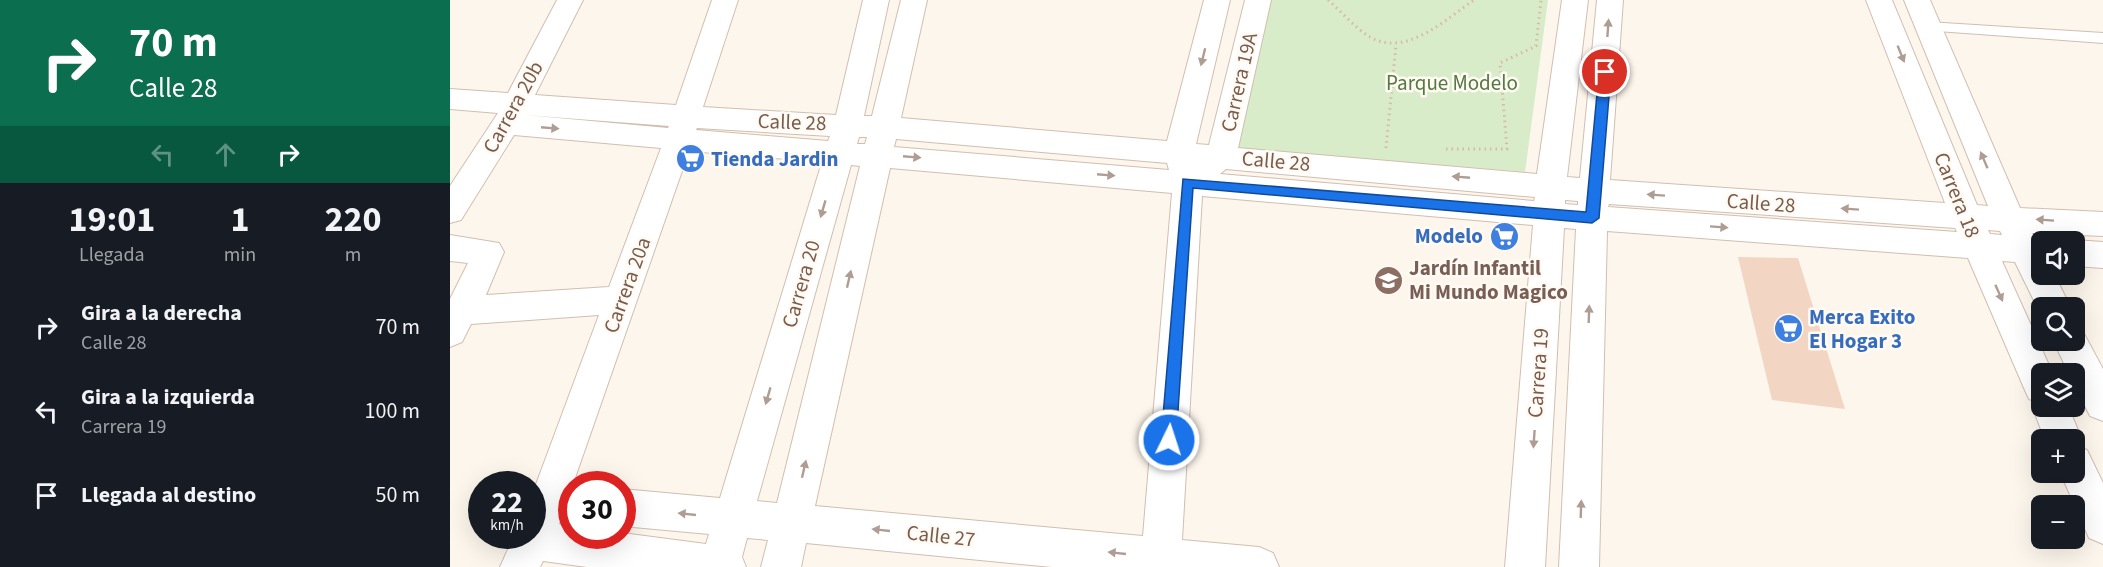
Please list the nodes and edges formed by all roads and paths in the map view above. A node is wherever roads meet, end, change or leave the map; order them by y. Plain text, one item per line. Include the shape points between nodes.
1 (570, 0) edge
2 (725, 0) edge
3 (876, 0) edge
4 (914, 0) edge
5 (1217, 0) edge
6 (1258, 0) edge
7 (1328, 0) edge
8 (1474, 0) edge
9 (1541, 0) edge
10 (1575, 0) edge
11 (1610, 0) edge
12 (1879, 0) edge
13 (1917, 0) edge
14 (1928, 27) junction
15 (2103, 38) edge
16 (1396, 45) junction
17 (450, 99) edge
18 (512, 113) junction
19 (450, 120) edge
20 (682, 128) junction
21 (844, 139) junction
22 (882, 140) junction
23 (1377, 149) dead end
24 (1386, 149) junction
25 (1397, 149) dead end
26 (1441, 149) dead end
27 (1221, 156) junction
28 (1183, 167) junction
29 (1550, 199) junction
30 (1594, 204) junction
31 (450, 211) edge
32 (1966, 218) junction
33 (2009, 218) junction
34 (2103, 224) edge
35 (1977, 245) junction
36 (2031, 247) edge
37 (450, 248) edge
38 (2031, 250) edge
39 (2085, 254) edge
40 (2103, 255) edge
41 (621, 300) junction
42 (455, 321) edge
43 (2076, 351) edge
44 (2031, 364) edge
45 (2103, 405) edge
46 (570, 471) edge
47 (2084, 483) edge
48 (558, 506) edge
49 (636, 508) edge
50 (732, 518) junction
51 (792, 521) junction
52 (2103, 525) edge
53 (527, 553) edge
54 (1160, 562) edge
55 (719, 567) edge
56 (726, 567) edge
57 (781, 567) edge
58 (1259, 567) edge
59 (1525, 567) edge
60 (1578, 567) edge

1 - 18 street, Carrera 20b
2 - 20 street, Carrera 20a
3 - 21 street, Carrera 20
4 - 22 street, Carrera 20
5 -> 28 street, Carrera 19A
6 - 27 street, Carrera 19A
7 - 16 path via 1372,39
8 - 16 path
9 - 26 path via 1536,46 1500,63 1508,149
10 - 29 street, Carrera 19
30 -> 11 street
12 -> 32 street, Carrera 18
13 - 14 street, Carrera 18
14 - 15 lane
33 -> 14 street, Carrera 18
16 - 24 path
17 - 18 street, Calle 28
18 - 19 street, Calle 28
18 - 20 street, Calle 28
18 - 31 street, Carrera 20b
20 - 21 street, Calle 28
20 - 41 street, Carrera 20a
21 - 22 street, Calle 28
21 -> 50 street, Carrera 20
22 - 28 street, Calle 28
51 -> 22 street, Carrera 20
23 - 24 path
24 - 25 path
27 - 28 street, Calle 28
29 -> 27 street, Calle 28
28 - 29 street, Calle 28
28 - 54 street, Carrera 19A
29 - 30 street, Calle 28
29 -> 59 street, Carrera 19
32 -> 30 street, Calle 28
30 -> 35 street, Calle 28
60 -> 30 street
32 - 33 street, Calle 28
32 - 35 street, Carrera 18
34 -> 33 street, Calle 28
33 - 36 street, Carrera 18
35 - 38 street, Calle 28
35 -> 44 street, Carrera 18
37 - 42 street via 488,252
39 - 40 street
41 - 42 street
41 - 46 street, Carrera 20a
43 - 45 street
47 - 52 street
48 - 53 street, Carrera 20a
50 -> 49 street, Calle 27
50 - 51 street, Calle 27
50 - 55 street, Carrera 20
54 -> 51 street, Calle 27
51 - 57 street, Carrera 20
53 - 55 street
54 - 58 street, Calle 27
55 - 56 street

